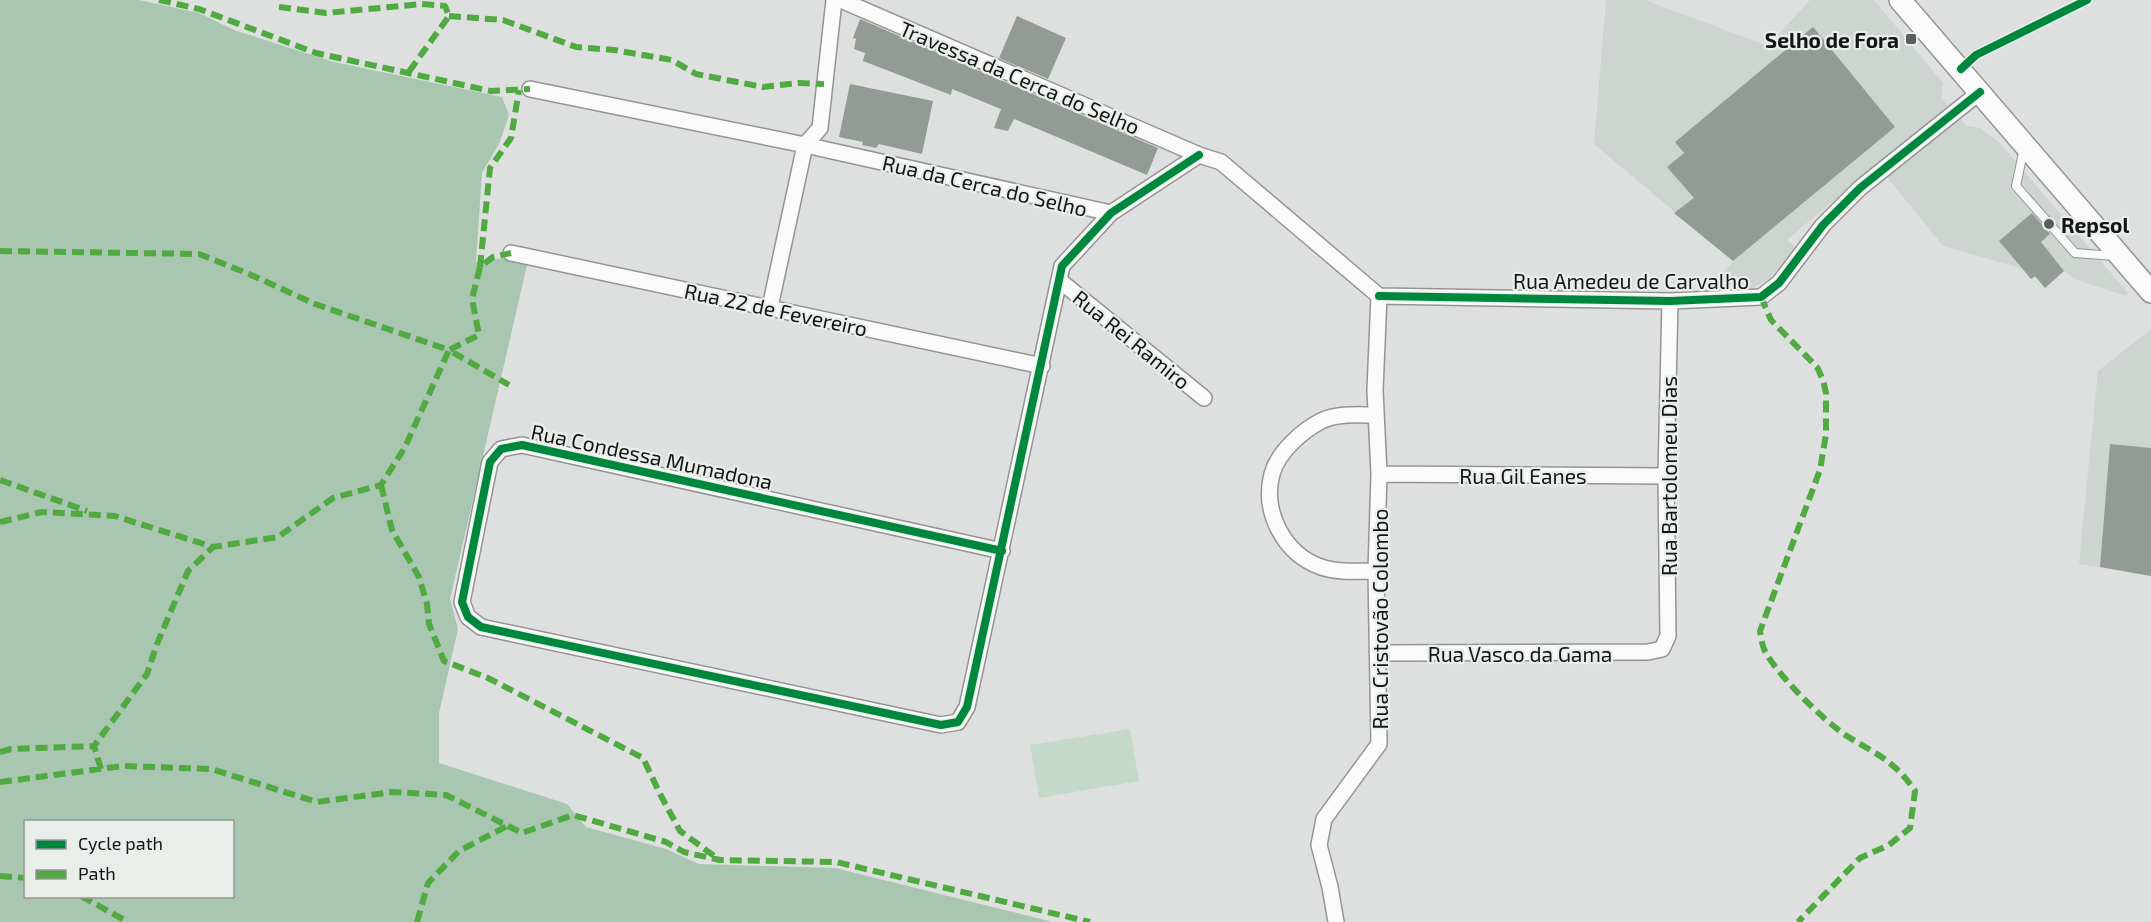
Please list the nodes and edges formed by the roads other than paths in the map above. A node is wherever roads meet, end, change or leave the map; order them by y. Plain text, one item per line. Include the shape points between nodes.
1 (834, 0) edge
2 (841, 0) edge
3 (1900, 0) edge
4 (530, 89) dead end
5 (1980, 92) junction
6 (2025, 144) junction
7 (804, 145) junction
8 (1199, 155) junction
9 (1111, 213) junction
10 (511, 253) dead end
11 (2120, 256) junction
12 (1059, 280) junction
13 (2151, 292) edge
14 (1379, 296) junction
15 (1670, 301) junction
16 (770, 307) junction
17 (1042, 366) junction
18 (1204, 398) dead end
19 (1376, 415) junction
20 (1379, 474) junction
21 (1666, 476) junction
22 (1002, 551) junction
23 (1376, 570) junction
24 (1662, 649) joint
25 (1377, 653) junction
26 (1336, 922) edge

1 - 7 street via 820,128
2 - 8 street, Travessa da Cerca do Selho
3 - 5 main road
4 - 7 street, Rua da Cerca do Selho
5 - 6 main road
5 - 15 street, Rua Amedeu de Carvalho via 1860,188 1823,225 1779,283 1761,297
6 - 11 main road
6 - 11 lane via 2016,186 2075,254
7 - 9 street, Rua da Cerca do Selho
7 - 16 street
8 - 9 street, Rua da Cerca do Selho
8 - 14 street via 1221,162
9 - 12 street via 1062,266
10 - 16 street, Rua 22 de Fevereiro
11 - 13 main road
12 - 17 street
12 - 18 street, Rua Rei Ramiro
14 - 15 street, Rua Amedeu de Carvalho
14 - 19 street, Rua Cristovão Colombo
15 - 21 street, Rua Bartolomeu Dias
16 - 17 street, Rua 22 de Fevereiro
17 - 22 street
19 - 20 street, Rua Cristovão Colombo
19 - 23 street via 1336,416 1299,436 1272,472 1270,491 1271,507 1283,537 1306,560 1338,571
20 - 21 street, Rua Gil Eanes
20 - 23 street, Rua Cristovão Colombo
21 - 24 street, Rua Bartolomeu Dias via 1668,636
22 - 22 street, Rua Condessa Mumadona via 522,445 501,449 490,462 462,602 468,617 481,627 941,726 958,722 968,707
23 - 25 street, Rua Cristovão Colombo
24 - 25 street, Rua Vasco da Gama
25 - 26 street, Rua Cristovão Colombo via 1379,744 1324,819 1318,845

